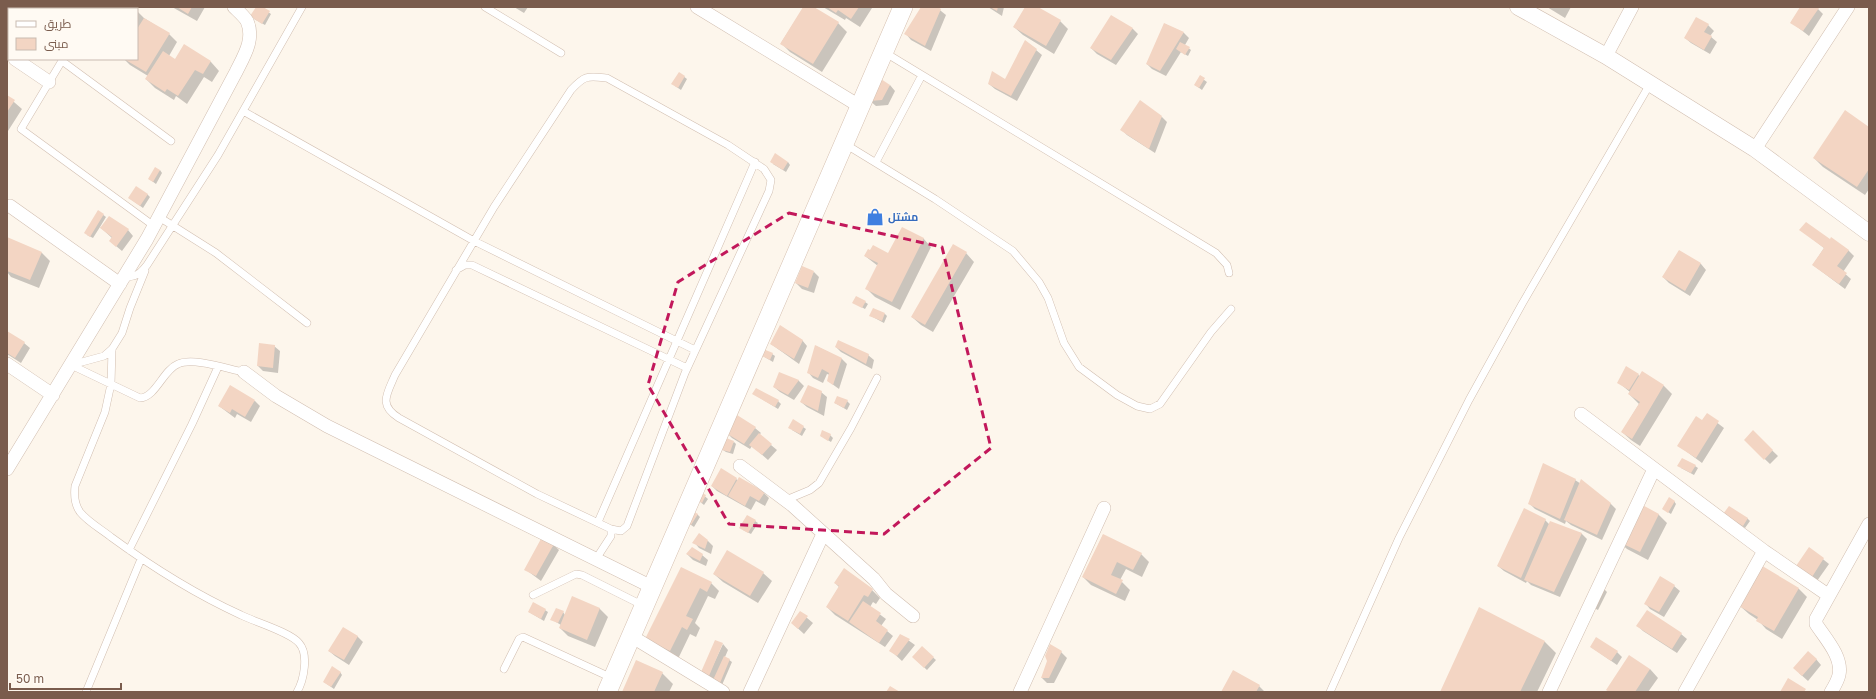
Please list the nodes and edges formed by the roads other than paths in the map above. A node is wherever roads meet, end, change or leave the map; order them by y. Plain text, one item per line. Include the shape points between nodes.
1 (234, 7) edge
2 (302, 7) edge
3 (485, 7) edge
4 (697, 7) edge
5 (903, 7) edge
6 (1518, 7) edge
7 (1632, 7) edge
8 (1848, 7) edge
9 (884, 52) junction
10 (561, 53) dead end
11 (1606, 56) junction
12 (16, 60) edge
13 (62, 60) edge
14 (922, 75) junction
15 (49, 82) junction
16 (1650, 83) junction
17 (861, 107) junction
18 (243, 111) junction
19 (171, 141) dead end
20 (845, 144) junction
21 (1755, 149) junction
22 (754, 162) junction
23 (876, 162) junction
24 (10, 206) dead end
25 (156, 222) junction
26 (173, 226) junction
27 (1868, 231) edge
28 (474, 241) junction
29 (147, 265) junction
30 (455, 271) junction
31 (1229, 273) dead end
32 (122, 280) junction
33 (1231, 309) dead end
34 (307, 323) dead end
35 (677, 340) junction
36 (112, 349) junction
37 (696, 350) junction
38 (669, 359) junction
39 (7, 364) edge
40 (71, 365) junction
41 (218, 367) junction
42 (687, 368) junction
43 (244, 372) joint
44 (876, 378) dead end
45 (111, 384) junction
46 (53, 395) junction
47 (1581, 414) dead end
48 (740, 466) dead end
49 (7, 469) edge
50 (1654, 469) junction
51 (786, 500) junction
52 (1104, 508) dead end
53 (598, 522) junction
54 (1869, 524) edge
55 (611, 529) junction
56 (823, 534) junction
57 (129, 550) junction
58 (1764, 551) junction
59 (596, 558) junction
60 (142, 559) junction
61 (652, 587) junction
62 (533, 595) dead end
63 (1828, 595) junction
64 (644, 606) junction
65 (912, 616) dead end
66 (631, 636) junction
67 (504, 669) dead end
68 (610, 685) edge
69 (86, 692) edge
70 (297, 692) edge
71 (722, 692) edge
72 (750, 692) edge
73 (1020, 692) edge
74 (1330, 692) edge
75 (1549, 692) edge
76 (1684, 692) edge
77 (1831, 692) edge

1 - 25 street via 247,21 250,35 248,48
2 - 18 lane
3 - 10 lane
4 - 17 street
5 - 9 main road
6 - 11 street
7 - 11 street
8 - 21 street
9 - 14 lane
9 - 17 main road
11 - 16 street
12 - 15 street
13 - 15 lane
13 - 19 lane
14 - 23 lane
14 - 31 lane via 1216,253 1227,265
15 - 25 lane via 22,129
16 - 21 street
16 - 74 lane via 1469,400 1399,538
17 - 20 main road
18 - 26 lane
18 - 28 lane
20 - 23 lane
20 - 61 main road
21 - 27 street
22 - 28 lane via 607,78 581,79 528,155
22 - 35 lane
22 - 37 lane via 768,173 771,180 769,192
23 - 33 lane via 1013,251 1039,282 1064,343 1079,367 1117,395 1137,406 1150,409 1160,404 1211,332
24 - 32 street
25 - 26 lane
25 - 32 street
26 - 29 lane
26 - 34 lane via 216,253
28 - 30 lane
28 - 35 lane
29 - 32 lane via 135,277
29 - 36 lane via 122,333
30 - 38 lane via 472,265
30 - 53 lane via 395,375 386,396 386,406 390,412 537,494
32 - 40 street
35 - 37 lane
35 - 38 lane
36 - 40 lane via 104,356
36 - 45 lane
37 - 42 lane
38 - 42 lane
38 - 53 lane
39 - 46 street
40 - 45 lane
40 - 46 street
41 - 43 lane
41 - 45 lane via 199,362 178,364 166,373 145,398
41 - 57 lane
42 - 55 lane via 627,526 621,530
43 - 59 street via 276,396 327,426
44 - 51 lane via 819,483 810,490
45 - 57 lane via 105,412 75,486 74,498 79,511 86,519
46 - 49 street
47 - 50 street
48 - 51 street
50 - 58 street
50 - 75 street
51 - 56 street
52 - 73 street
53 - 55 lane
54 - 63 street
55 - 59 lane via 610,536
56 - 65 street
56 - 72 street
57 - 60 lane
58 - 63 street
58 - 76 street
59 - 61 street
60 - 69 lane
60 - 70 lane via 206,598 293,638 300,644 304,670 303,680
61 - 64 main road
62 - 64 lane via 576,574
63 - 77 street via 1816,624 1839,663 1840,675
64 - 66 main road
66 - 68 main road
66 - 71 street
67 - 68 lane via 519,639 523,637

